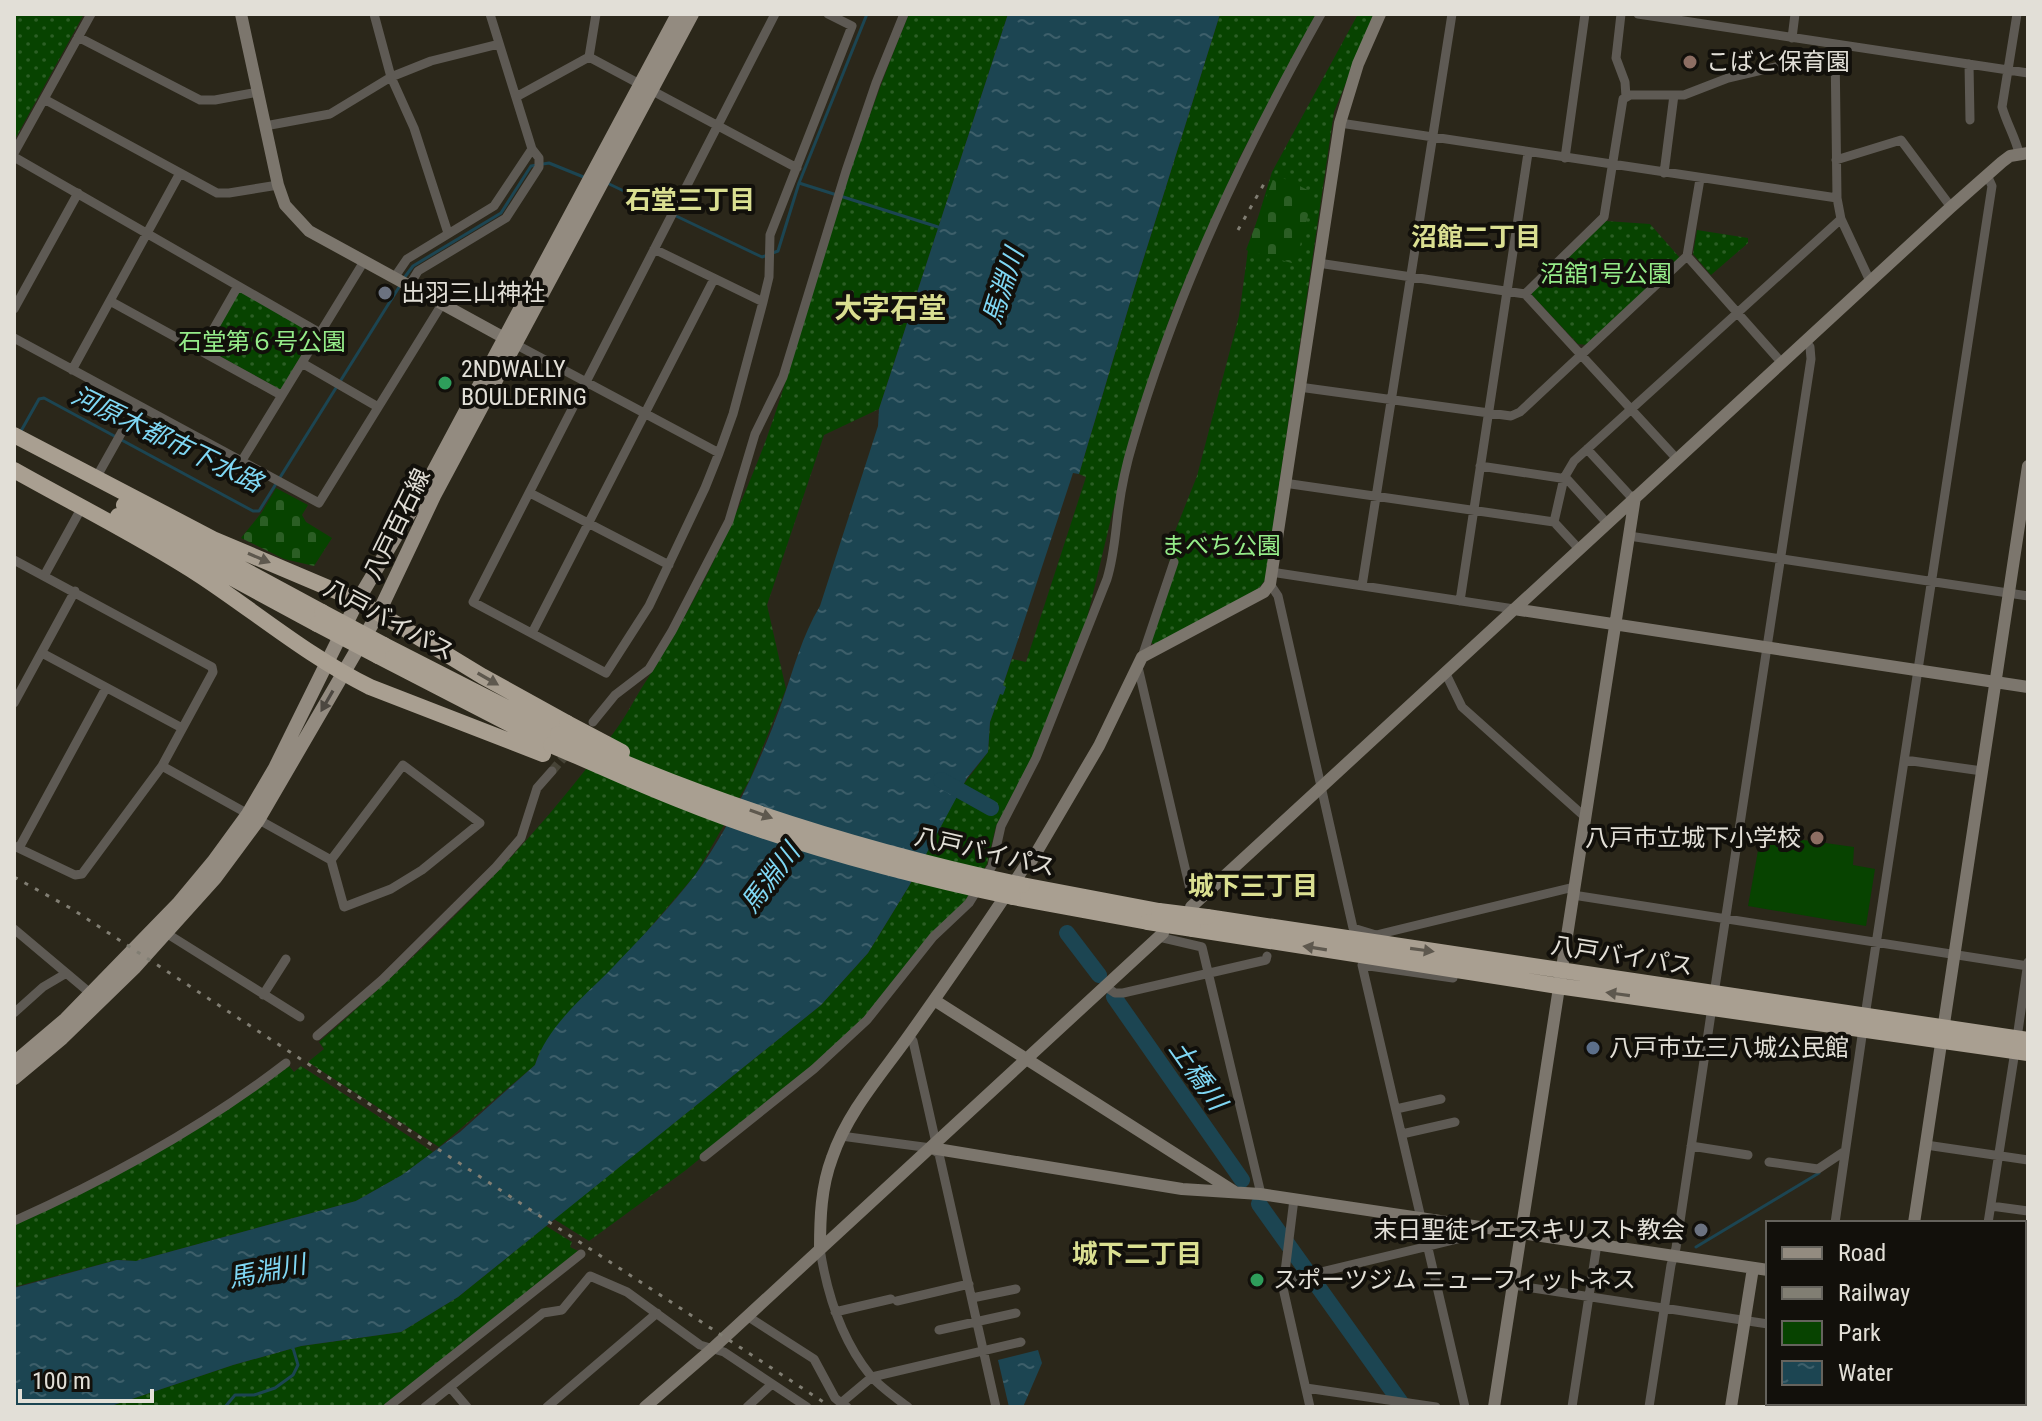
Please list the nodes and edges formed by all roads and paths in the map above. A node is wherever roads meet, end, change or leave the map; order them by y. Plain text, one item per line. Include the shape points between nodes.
1 (91, 14) edge
2 (241, 14) edge
3 (374, 14) edge
4 (490, 14) edge
5 (596, 14) edge
6 (678, 14) edge
7 (692, 14) edge
8 (775, 14) edge
9 (828, 14) edge
10 (904, 14) edge
11 (1321, 14) edge
12 (1380, 14) edge
13 (1452, 14) edge
14 (1585, 14) edge
15 (1621, 14) edge
16 (1638, 14) edge
17 (1795, 14) edge
18 (2017, 14) edge
19 (78, 37) junction
20 (1792, 38) junction
21 (499, 44) junction
22 (1835, 49) junction
23 (589, 57) junction
24 (1969, 64) junction
25 (2008, 69) junction
26 (2028, 73) edge
27 (391, 77) junction
28 (646, 86) junction
29 (258, 92) junction
30 (1674, 95) junction
31 (516, 97) junction
32 (1626, 97) junction
33 (44, 99) junction
34 (1970, 120) dead end
35 (1340, 123) junction
36 (718, 125) junction
37 (265, 126) junction
38 (1433, 138) junction
39 (532, 149) junction
40 (1528, 153) junction
41 (2024, 153) edge
42 (14, 155) edge
43 (1565, 158) junction
44 (1836, 160) junction
45 (1612, 165) junction
46 (797, 168) junction
47 (180, 173) junction
48 (1664, 173) junction
49 (1987, 175) junction
50 (1700, 179) junction
51 (278, 185) junction
52 (78, 193) junction
53 (1837, 198) junction
54 (1951, 207) junction
55 (1841, 219) junction
56 (147, 233) junction
57 (448, 233) junction
58 (654, 249) junction
59 (1687, 256) junction
60 (363, 263) junction
61 (1318, 263) junction
62 (1411, 277) junction
63 (394, 278) junction
64 (714, 279) junction
65 (1870, 281) junction
66 (238, 286) junction
67 (409, 286) junction
68 (1508, 292) junction
69 (1525, 294) junction
70 (110, 301) junction
71 (763, 302) junction
72 (442, 304) junction
73 (14, 309) edge
74 (1737, 311) junction
75 (320, 333) junction
76 (14, 338) edge
77 (510, 341) junction
78 (1805, 341) junction
79 (201, 351) junction
80 (1581, 356) junction
81 (1781, 362) junction
82 (302, 363) junction
83 (72, 370) junction
84 (586, 381) junction
85 (1299, 387) junction
86 (281, 395) junction
87 (1392, 400) junction
88 (137, 405) junction
89 (378, 407) junction
90 (1629, 409) junction
91 (645, 413) junction
92 (1488, 415) junction
93 (14, 435) edge
94 (14, 445) edge
95 (1587, 449) junction
96 (719, 453) junction
97 (1676, 458) junction
98 (14, 460) edge
99 (241, 462) junction
100 (1480, 466) junction
101 (2028, 466) edge
102 (14, 470) edge
103 (96, 478) junction
104 (1564, 478) junction
105 (1284, 483) junction
106 (530, 493) junction
107 (1376, 496) junction
108 (1634, 498) junction
109 (82, 507) junction
110 (1473, 511) junction
111 (1554, 522) junction
112 (589, 523) junction
113 (1607, 523) junction
114 (1629, 536) junction
115 (1579, 549) junction
116 (14, 560) edge
117 (1780, 560) junction
118 (1100, 561) dead end
119 (1174, 562) dead end
120 (669, 565) junction
121 (1111, 565) junction
122 (44, 576) junction
123 (1271, 578) junction
124 (1931, 582) junction
125 (1362, 586) junction
126 (75, 591) junction
127 (2008, 593) junction
128 (2028, 596) edge
129 (358, 600) junction
130 (1460, 601) junction
131 (1514, 609) junction
132 (379, 612) junction
133 (320, 618) junction
134 (1615, 625) junction
135 (532, 633) junction
136 (1767, 647) junction
137 (42, 653) junction
138 (1140, 662) junction
139 (327, 664) junction
140 (1918, 671) junction
141 (1445, 672) junction
142 (343, 674) junction
143 (1995, 682) junction
144 (18, 685) edge
145 (2028, 687) edge
146 (106, 688) junction
147 (14, 703) edge
148 (593, 722) dead end
149 (182, 728) junction
150 (555, 739) junction
151 (1905, 760) junction
152 (162, 766) junction
153 (552, 771) tunnel mouth
154 (1982, 771) junction
155 (1322, 786) junction
156 (253, 817) junction
157 (1585, 817) junction
158 (17, 847) edge
159 (331, 860) junction
160 (1018, 891) junction
161 (1573, 891) junction
162 (1195, 903) joint
163 (1153, 917) junction
164 (1725, 919) junction
165 (15, 932) edge
166 (166, 933) junction
167 (1161, 935) joint
168 (1877, 942) junction
169 (1955, 955) junction
170 (1267, 956) dead end
171 (286, 959) dead end
172 (2028, 964) edge
173 (1473, 971) junction
174 (1208, 973) junction
175 (65, 974) junction
176 (1560, 978) junction
177 (1106, 987) junction
178 (90, 993) junction
179 (263, 995) junction
180 (934, 1000) junction
181 (1713, 1000) junction
182 (14, 1013) edge
183 (300, 1017) dead end
184 (1864, 1023) junction
185 (1942, 1034) junction
186 (317, 1036) dead end
187 (909, 1036) junction
188 (2022, 1046) edge
189 (1025, 1059) junction
190 (14, 1063) edge
191 (286, 1063) dead end
192 (14, 1078) edge
193 (1441, 1099) dead end
194 (1396, 1109) junction
195 (1455, 1122) dead end
196 (1402, 1134) junction
197 (841, 1136) junction
198 (1926, 1145) junction
199 (934, 1146) junction
200 (1691, 1146) junction
201 (1845, 1151) junction
202 (1748, 1155) dead end
203 (1998, 1155) junction
204 (704, 1157) dead end
205 (2028, 1160) edge
206 (1769, 1162) dead end
207 (1236, 1192) junction
208 (1260, 1194) junction
209 (1294, 1199) junction
210 (1991, 1206) junction
211 (2028, 1211) edge
212 (1422, 1218) junction
213 (14, 1221) edge
214 (1835, 1221) edge
215 (1914, 1221) edge
216 (1988, 1221) edge
217 (1468, 1225) junction
218 (1521, 1233) junction
219 (1597, 1244) junction
220 (1428, 1246) junction
221 (820, 1249) junction
222 (581, 1254) dead end
223 (1674, 1255) junction
224 (1753, 1268) junction
225 (1766, 1270) edge
226 (1284, 1281) junction
227 (969, 1284) junction
228 (1513, 1285) junction
229 (1016, 1289) dead end
230 (1589, 1296) junction
231 (972, 1298) junction
232 (1664, 1307) junction
233 (835, 1312) junction
234 (657, 1313) junction
235 (1016, 1313) dead end
236 (747, 1316) junction
237 (1745, 1320) junction
238 (977, 1321) junction
239 (1766, 1324) edge
240 (939, 1330) dead end
241 (1021, 1342) dead end
242 (712, 1349) junction
243 (984, 1352) junction
244 (872, 1377) junction
245 (772, 1384) junction
246 (450, 1387) junction
247 (1306, 1388) junction
248 (844, 1405) edge
249 (388, 1407) edge
250 (425, 1407) edge
251 (467, 1407) edge
252 (547, 1407) edge
253 (645, 1407) edge
254 (747, 1407) edge
255 (807, 1407) edge
256 (908, 1407) edge
257 (996, 1407) edge
258 (1310, 1407) edge
259 (1436, 1407) edge
260 (1465, 1407) edge
261 (1494, 1407) edge
262 (1572, 1407) edge
263 (1649, 1407) edge
264 (1731, 1407) edge

1 - 19 street
2 - 29 street
3 - 27 street
4 - 21 street
5 - 23 street
6 - 28 main road, 八戸百石線
7 - 28 main road, 八戸百石線
8 - 36 street
9 - 46 street via 852,26
10 - 148 street via 851,156 783,377 755,434 729,521 649,669 615,695
11 - 121 street via 1247,149 1176,311 1133,443
12 - 35 street
13 - 38 street
14 - 43 street
15 - 32 street via 1616,58
16 - 20 street
17 - 20 street
18 - 25 street
19 - 29 street via 200,100
19 - 33 street
20 - 22 street
21 - 27 street
21 - 31 street
22 - 24 street
22 - 30 street
22 - 44 street
23 - 28 street
23 - 31 street
24 - 25 street
24 - 34 street
25 - 26 street
25 - 41 street via 2002,107
27 - 37 street via 330,114
27 - 57 street via 414,128
28 - 36 street
28 - 77 main road, 八戸百石線
29 - 37 street
30 - 32 street
30 - 48 street
31 - 39 street
32 - 45 street
33 - 42 street
33 - 47 street
35 - 38 street
35 - 61 street
36 - 46 street
36 - 58 street
37 - 51 street
38 - 40 street
38 - 62 street
39 - 57 street via 494,206
39 - 67 street via 539,167 506,218 418,271
40 - 43 street
40 - 68 street
41 - 49 street
42 - 52 street
43 - 45 street
44 - 53 street
44 - 54 street via 1901,140
45 - 48 street
45 - 69 street via 1604,217
46 - 71 street via 770,235
47 - 51 street via 217,193
47 - 56 street
48 - 50 street
49 - 54 street
49 - 124 street via 1992,186
50 - 53 street
50 - 59 street
51 - 60 street via 285,205 309,231
52 - 56 street
52 - 73 street
53 - 55 street
54 - 65 street
55 - 65 street
55 - 74 street
56 - 66 street
56 - 70 street
57 - 63 street via 407,259
58 - 64 street
58 - 84 street
59 - 74 street
59 - 80 street
60 - 63 street
60 - 75 street
61 - 62 street
61 - 85 street
62 - 68 street
62 - 87 street
63 - 67 street
64 - 71 street
64 - 91 street
65 - 78 street
66 - 75 street
66 - 79 street
67 - 72 street
68 - 69 street
68 - 92 street
69 - 80 street
70 - 79 street
70 - 83 street
71 - 96 street
72 - 77 street
72 - 89 street
74 - 81 street
74 - 90 street
75 - 82 street
76 - 83 street
77 - 84 street
77 - 129 main road, 八戸百石線
77 - 132 main road, 八戸百石線
78 - 81 street
78 - 117 street via 1811,359
79 - 86 street
80 - 90 street
80 - 92 street via 1520,412
81 - 97 street
82 - 86 street
82 - 89 street
83 - 88 street
84 - 91 street
84 - 106 street
85 - 87 street
85 - 105 street
86 - 99 street
87 - 92 street
87 - 107 street
88 - 99 street
88 - 103 street
89 - 99 street via 319,503
90 - 95 street
90 - 97 street
91 - 96 street
91 - 112 street
92 - 100 street
93 - 103 highway
94 - 133 highway, 八戸バイパス
95 - 104 street
95 - 108 street
96 - 120 street
97 - 108 street
98 - 133 highway, 八戸バイパス
100 - 104 street
100 - 110 street
101 - 127 street
102 - 109 highway
103 -> 129 highway via 213,539
104 - 111 street
104 - 113 street
105 - 107 street
105 - 123 street
106 - 112 street
106 - 135 street via 473,602
107 - 110 street
107 - 125 street
108 - 113 street
108 - 114 street
109 - 122 street
109 - 139 highway via 198,574
110 - 111 street
110 - 130 street
111 - 115 street
112 - 120 street
112 - 135 street
113 - 115 street
114 - 117 street
114 - 134 street
115 - 131 street
116 - 122 street
117 - 124 street
117 - 136 street
118 - 121 street
119 - 138 street
120 - 135 street via 606,673
121 - 204 street via 1053,717 1001,826 992,866 969,903 933,937 867,1020
122 - 126 street
123 - 125 street
123 - 138 street via 1264,592
123 - 155 street
124 - 127 street
124 - 140 street
125 - 130 street
126 - 137 street
126 - 149 street via 212,667
127 - 128 street
127 - 143 street
129 - 132 highway
129 - 139 main road, 八戸百石線
130 - 131 street
131 - 134 street
131 - 141 street
132 - 142 main road, 八戸百石線
132 -> 150 highway via 482,676
133 - 150 highway, 八戸バイパス, bridge
134 - 136 street
134 - 157 street
136 - 140 street
136 - 164 street
137 - 144 street
137 - 146 street
138 - 162 street
138 - 180 street via 1099,746 1032,860
139 - 142 highway
139 - 156 main road, 八戸百石線
140 - 143 street
140 - 151 street
141 - 155 street
141 - 157 street via 1462,707
142 - 150 highway via 370,687
142 -> 156 main road, 八戸百石線
143 - 145 street
143 - 154 street
144 - 147 street
146 - 149 street
146 - 158 street
149 - 152 street
150 -> 160 highway, 八戸バイパス, bridge via 844,842
150 - 160 highway, 八戸バイパス, bridge via 619,784 933,880
151 - 154 street
151 - 168 street
152 - 156 street
152 - 158 street via 82,874
153 - 186 street via 537,788 521,838 504,858 441,924
154 - 169 street
155 - 161 street via 1353,928 1376,935
155 - 162 street
156 - 159 street
156 - 166 main road, 八戸百石線 via 215,878
156 - 178 main road, 八戸百石線 via 178,904
157 - 161 street
159 - 159 street via 344,907 422,870 480,823 403,765
160 - 163 highway, 八戸バイパス
161 - 164 street
161 - 176 street
173 -> 163 highway, 八戸バイパス, bridge via 1193,929
163 -> 176 highway, 八戸バイパス, bridge via 1207,917
164 - 168 street
164 - 181 street
165 - 175 street
166 - 179 street
166 - 192 main road, 八戸百石線 via 62,1038
167 - 174 street via 1202,947
167 - 177 street
168 - 169 street
168 - 184 street
169 - 172 street
169 - 185 street
170 - 174 street
171 - 179 street
172 - 188 street
173 - 176 highway, 八戸バイパス
173 - 194 street via 1466,979 1362,965
174 - 177 street via 1123,993
174 - 208 street
175 - 178 street
175 - 182 street
176 - 181 highway, 八戸バイパス
176 - 218 street
177 - 189 street
178 - 190 main road, 八戸百石線
179 - 183 street
180 - 187 street
180 - 189 street
181 - 184 highway, 八戸バイパス
181 - 200 street
184 - 185 highway, 八戸バイパス
184 - 201 street
185 - 188 highway, 八戸バイパス
185 - 198 street
187 - 197 street
187 - 199 street
188 - 203 street
189 - 199 street
189 - 207 street
191 - 213 street via 250,1092 154,1151
193 - 194 street
194 - 196 street
195 - 196 street
196 - 212 street
197 - 199 street
197 - 221 street via 822,1199
198 - 203 street
198 - 215 street
199 - 207 street via 1182,1189
199 - 221 street
199 - 227 street
200 - 202 street
200 - 223 street
201 - 206 street via 1818,1169
201 - 214 street
203 - 205 street
203 - 210 street
207 - 208 street
208 - 209 street
209 - 212 street
209 - 226 street
210 - 211 street
210 - 216 street
212 - 217 street
212 - 220 street
217 - 218 street
217 - 220 street via 1462,1238
218 - 219 street
218 - 228 street
219 - 223 street
219 - 230 street
220 - 226 street
220 - 260 street
221 - 233 street
221 - 236 street
222 - 249 street
223 - 224 street
223 - 232 street
224 - 225 street
224 - 237 street
226 - 247 street
227 - 231 street
227 - 233 street
228 - 230 street
228 - 261 street
229 - 231 street
230 - 232 street
230 - 262 street
231 - 238 street
232 - 237 street
232 - 263 street
233 - 244 street via 850,1347
234 - 242 street
234 - 246 street via 590,1276 562,1310 543,1313
234 - 252 street
235 - 238 street
236 - 242 street
236 - 248 street via 814,1359
237 - 239 street
237 - 264 street
238 - 240 street
238 - 243 street
241 - 243 street
242 - 245 street
242 - 253 street
243 - 244 street
243 - 257 street
244 - 248 street
244 - 256 street
245 - 254 street
245 - 255 street
246 - 250 street
246 - 251 street
247 - 258 street
247 - 259 street

